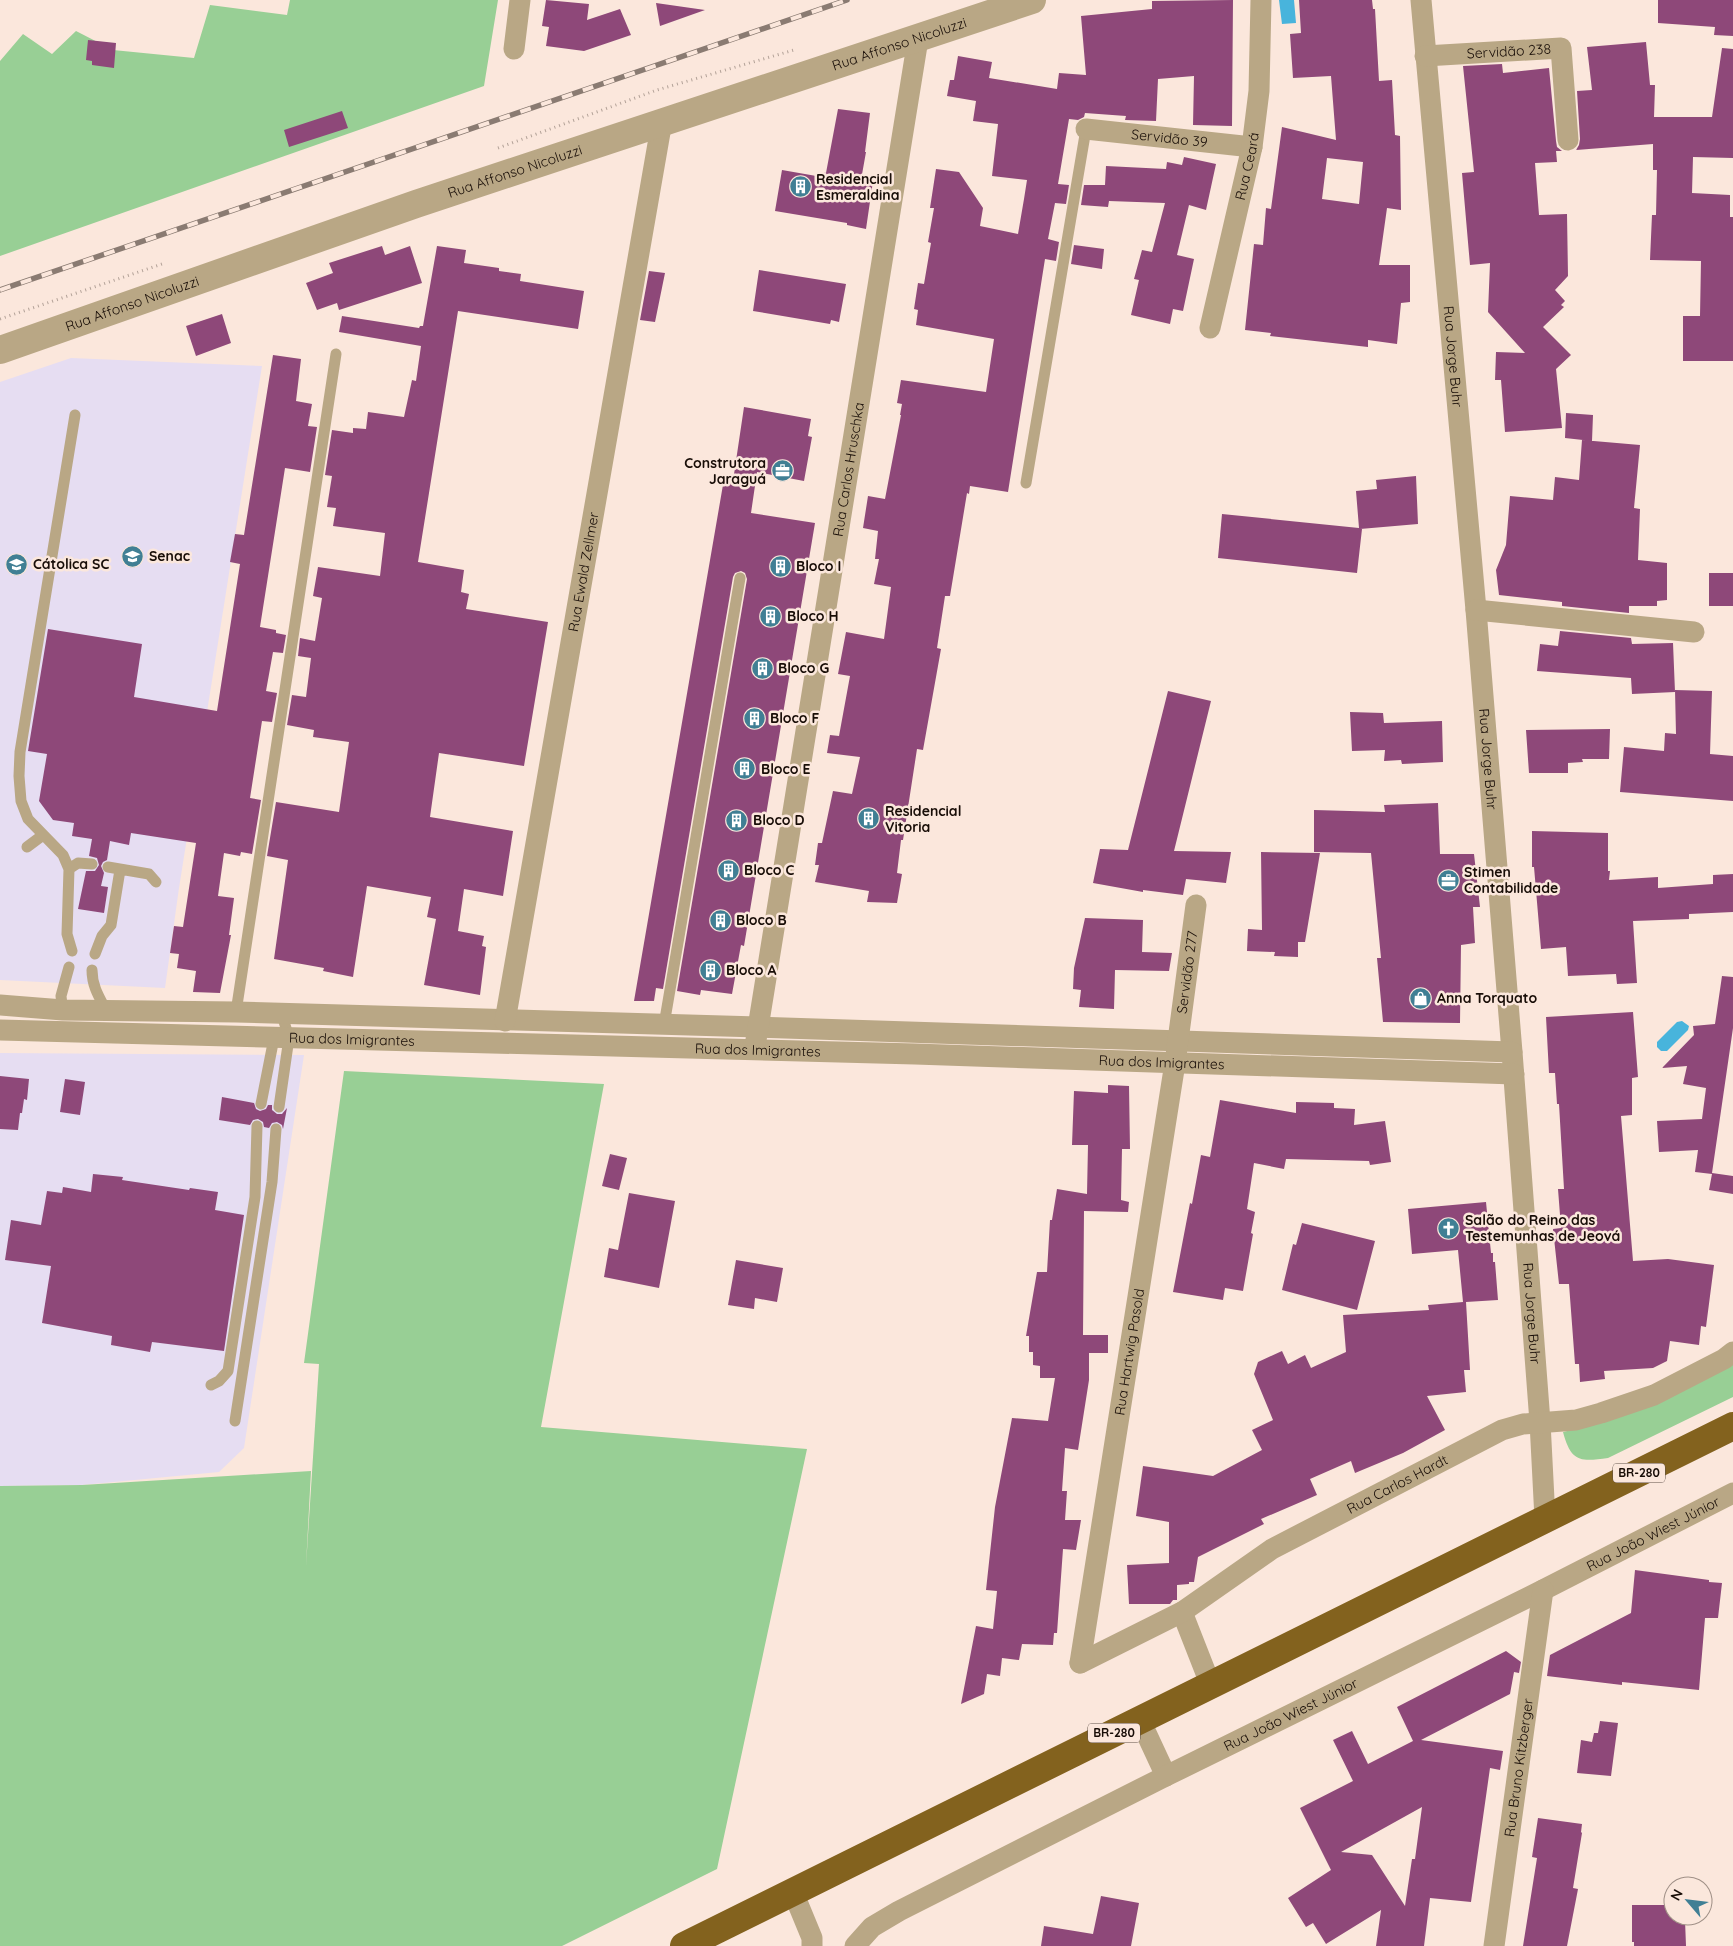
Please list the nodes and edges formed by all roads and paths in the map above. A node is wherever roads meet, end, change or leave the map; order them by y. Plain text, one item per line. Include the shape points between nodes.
1 (520, 0) edge
2 (1032, 0) edge
3 (1262, 0) edge
4 (1421, 0) edge
5 (918, 39) junction
6 (514, 49) dead end
7 (1425, 56) junction
8 (662, 122) junction
9 (1086, 129) joint
10 (1568, 140) dead end
11 (1252, 147) junction
12 (1210, 328) dead end
13 (0, 350) edge
14 (336, 354) dead end
15 (75, 415) dead end
16 (1026, 484) dead end
17 (740, 578) dead end
18 (1476, 610) junction
19 (1694, 632) dead end
20 (43, 835) junction
21 (27, 847) dead end
22 (92, 864) dead end
23 (69, 869) junction
24 (156, 882) dead end
25 (1196, 905) dead end
26 (72, 950) dead end
27 (96, 954) dead end
28 (69, 967) dead end
29 (92, 970) dead end
30 (0, 1005) edge
31 (63, 1010) junction
32 (106, 1010) junction
33 (236, 1012) junction
34 (282, 1015) junction
35 (505, 1021) junction
36 (664, 1025) junction
37 (758, 1027) junction
38 (0, 1030) edge
39 (65, 1032) junction
40 (915, 1033) junction
41 (281, 1037) junction
42 (1176, 1041) junction
43 (755, 1050) junction
44 (1512, 1052) junction
45 (915, 1054) junction
46 (1175, 1063) junction
47 (1514, 1074) junction
48 (261, 1104) dead end
49 (280, 1107) dead end
50 (257, 1126) dead end
51 (276, 1129) dead end
52 (1733, 1352) edge
53 (211, 1385) dead end
54 (235, 1421) dead end
55 (1540, 1422) junction
56 (1733, 1426) edge
57 (1733, 1493) edge
58 (1545, 1519) junction
59 (1543, 1590) junction
60 (1182, 1612) junction
61 (1080, 1663) joint
62 (1210, 1686) junction
63 (1140, 1720) junction
64 (1166, 1776) junction
65 (793, 1892) junction
66 (684, 1946) edge
67 (812, 1946) edge
68 (855, 1946) edge
69 (1494, 1946) edge

1 - 6 street
2 - 5 street, Rua Affonso Nicoluzzi
3 - 11 street, Rua Ceará via 1259,91
4 - 7 street, Rua Jorge Buhr
5 - 8 street, Rua Affonso Nicoluzzi
5 - 37 street, Rua Carlos Hruschka
7 - 10 street, Servidão 238 via 1561,48
7 - 18 street, Rua Jorge Buhr
8 - 13 street, Rua Affonso Nicoluzzi via 416,204
8 - 35 street, Rua Ewald Zellmer
9 - 11 street, Servidão 39
9 - 16 lane
11 - 12 street, Rua Ceará
14 - 33 lane
15 - 20 lane via 20,752 21,801 28,819
17 - 36 lane
18 - 19 street
18 - 44 street, Rua Jorge Buhr
20 - 21 lane
20 - 23 lane via 63,855
22 - 23 lane via 78,863
23 - 26 lane via 67,934
24 - 27 lane via 149,874 114,868 111,925 102,936
25 - 42 street, Servidão 277
28 - 31 lane via 61,996
29 - 32 lane via 94,988
30 - 31 street, Rua dos Imigrantes
31 - 32 street, Rua dos Imigrantes
31 - 39 lane
32 - 33 street, Rua dos Imigrantes
33 - 34 street, Rua dos Imigrantes
34 - 35 street, Rua dos Imigrantes
34 - 41 lane
35 - 36 street, Rua dos Imigrantes
36 - 37 street, Rua dos Imigrantes
37 - 40 street, Rua dos Imigrantes
37 - 43 street, Rua Carlos Hruschka
38 - 39 street, Rua dos Imigrantes
39 - 41 street, Rua dos Imigrantes
40 - 42 street, Rua dos Imigrantes
40 - 45 street
41 - 43 street, Rua dos Imigrantes
41 - 48 lane
41 - 49 lane
42 - 44 street, Rua dos Imigrantes
42 - 46 street, Rua Hartwig Pasold
43 - 45 street, Rua dos Imigrantes
44 - 47 street, Rua Jorge Buhr
45 - 46 street, Rua dos Imigrantes
46 - 47 street, Rua dos Imigrantes
46 - 61 street, Rua Hartwig Pasold
47 - 55 street, Rua Jorge Buhr
50 - 53 lane via 255,1197 228,1371 219,1382
51 - 54 lane via 272,1182
52 - 55 street, Rua Carlos Hardt via 1654,1395 1576,1420
55 - 58 street, Rua Jorge Buhr
55 - 60 street, Rua Carlos Hardt via 1502,1430 1315,1525 1272,1549
56 - 58 highway, BR-280
57 - 59 street, Rua João Wiest Júnior
58 - 62 highway, BR-280
59 - 64 street, Rua João Wiest Júnior
59 - 69 street, Rua Bruno Kitzberger
60 - 61 street, Rua Carlos Hardt
60 - 62 street
62 - 63 highway, BR-280
63 - 64 street
63 - 65 highway, BR-280
64 - 68 street, Rua João Wiest Júnior via 899,1912 872,1927
65 - 66 highway, BR-280
65 - 67 street via 812,1938

